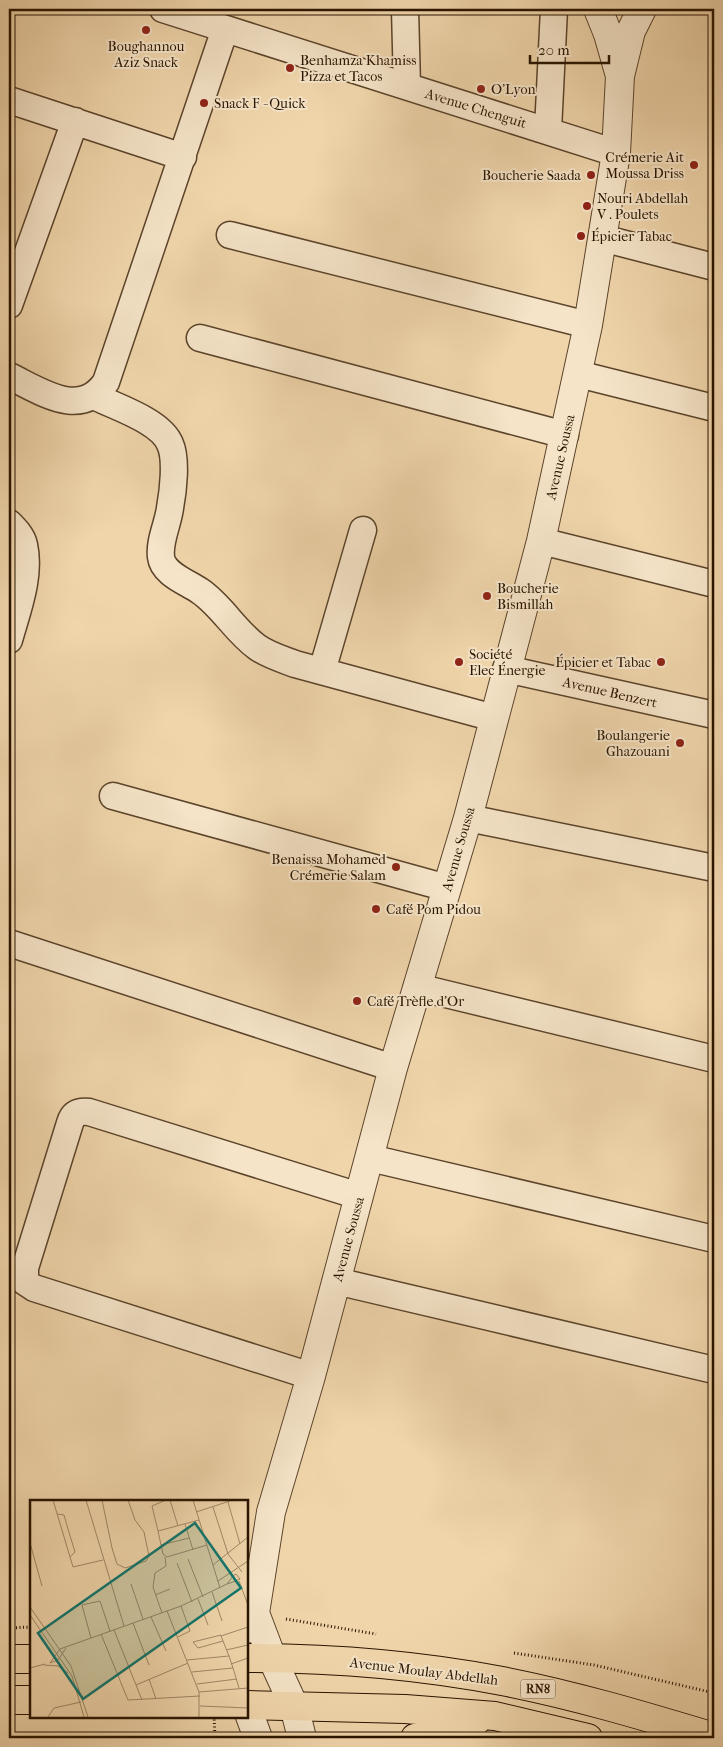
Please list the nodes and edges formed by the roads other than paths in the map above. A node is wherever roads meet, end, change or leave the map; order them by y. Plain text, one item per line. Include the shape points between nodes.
1 (163, 9) edge
2 (405, 9) edge
3 (554, 9) edge
4 (598, 9) edge
5 (617, 9) edge
6 (624, 9) edge
7 (642, 9) edge
8 (225, 29) junction
9 (620, 76) junction
10 (407, 86) junction
11 (9, 100) edge
12 (75, 121) junction
13 (548, 130) junction
14 (616, 153) junction
15 (183, 157) junction
16 (230, 235) dead end
17 (602, 238) junction
18 (714, 267) edge
19 (9, 305) edge
20 (588, 325) junction
21 (200, 338) dead end
22 (578, 374) junction
23 (9, 376) edge
24 (94, 396) junction
25 (714, 408) edge
26 (565, 434) junction
27 (9, 523) edge
28 (363, 530) dead end
29 (541, 541) junction
30 (714, 584) edge
31 (9, 640) edge
32 (506, 669) junction
33 (322, 671) junction
34 (714, 715) edge
35 (494, 718) junction
36 (113, 796) dead end
37 (468, 818) junction
38 (714, 868) edge
39 (447, 888) junction
40 (9, 943) edge
41 (417, 987) junction
42 (714, 1059) edge
43 (394, 1068) junction
44 (370, 1158) junction
45 (359, 1196) junction
46 (714, 1239) edge
47 (336, 1281) junction
48 (714, 1370) edge
49 (311, 1376) junction
50 (250, 1621) edge
51 (259, 1658) edge
52 (9, 1659) edge
53 (30, 1659) edge
54 (9, 1700) edge
55 (30, 1700) edge
56 (248, 1705) edge
57 (294, 1706) junction
58 (248, 1710) edge
59 (495, 1716) junction
60 (714, 1737) edge
61 (258, 1738) edge
62 (302, 1738) edge
63 (415, 1738) edge
64 (588, 1738) edge

1 - 8 street, Avenue Chenguit
2 - 10 street
3 - 13 street
4 - 9 street
5 - 6 street
7 - 9 street via 631,32
8 - 10 street, Avenue Chenguit
8 - 15 street
9 - 14 street, Avenue Soussa
10 - 13 street, Avenue Chenguit
11 - 12 street
12 - 15 street
12 - 19 street
13 - 14 street, Avenue Chenguit
14 - 17 street, Avenue Soussa
15 - 24 street via 106,382
16 - 20 street
17 - 18 street
17 - 20 street, Avenue Soussa
20 - 22 street, Avenue Soussa
21 - 26 street
22 - 25 street
22 - 26 street, Avenue Soussa
23 - 24 street via 62,401 75,402
24 - 33 street via 155,426 170,442 173,453 172,489 161,549 165,567 214,602 257,647 277,658
26 - 29 street, Avenue Soussa
27 - 31 street via 24,544 26,565 21,599
28 - 33 street
29 - 30 street
29 - 32 street, Avenue Soussa
32 - 34 street, Avenue Benzert
32 - 35 street, Avenue Soussa
33 - 35 street
35 - 37 street, Avenue Soussa
36 - 39 street
37 - 38 street
37 - 39 street, Avenue Soussa
39 - 41 street, Avenue Soussa
40 - 43 street
41 - 42 street
41 - 43 street, Avenue Soussa
43 - 44 street, Avenue Soussa
44 - 45 street, Avenue Soussa
44 - 46 street
45 - 47 street, Avenue Soussa
45 - 49 street via 82,1111 71,1118 25,1268 25,1282 34,1288
47 - 48 street
47 - 49 street, Avenue Soussa
49 - 50 street, Avenue Soussa via 271,1512
50 - 51 street, Avenue Soussa
51 - 57 street, Avenue Soussa
51 - 60 main road, Avenue Moulay Abdellah / RN8 via 358,1662 502,1681 580,1698
52 - 53 main road
54 - 55 main road
56 - 57 main road
57 - 59 main road
57 - 62 street, Avenue Soussa
58 - 61 street
59 - 63 main road
59 - 64 main road

